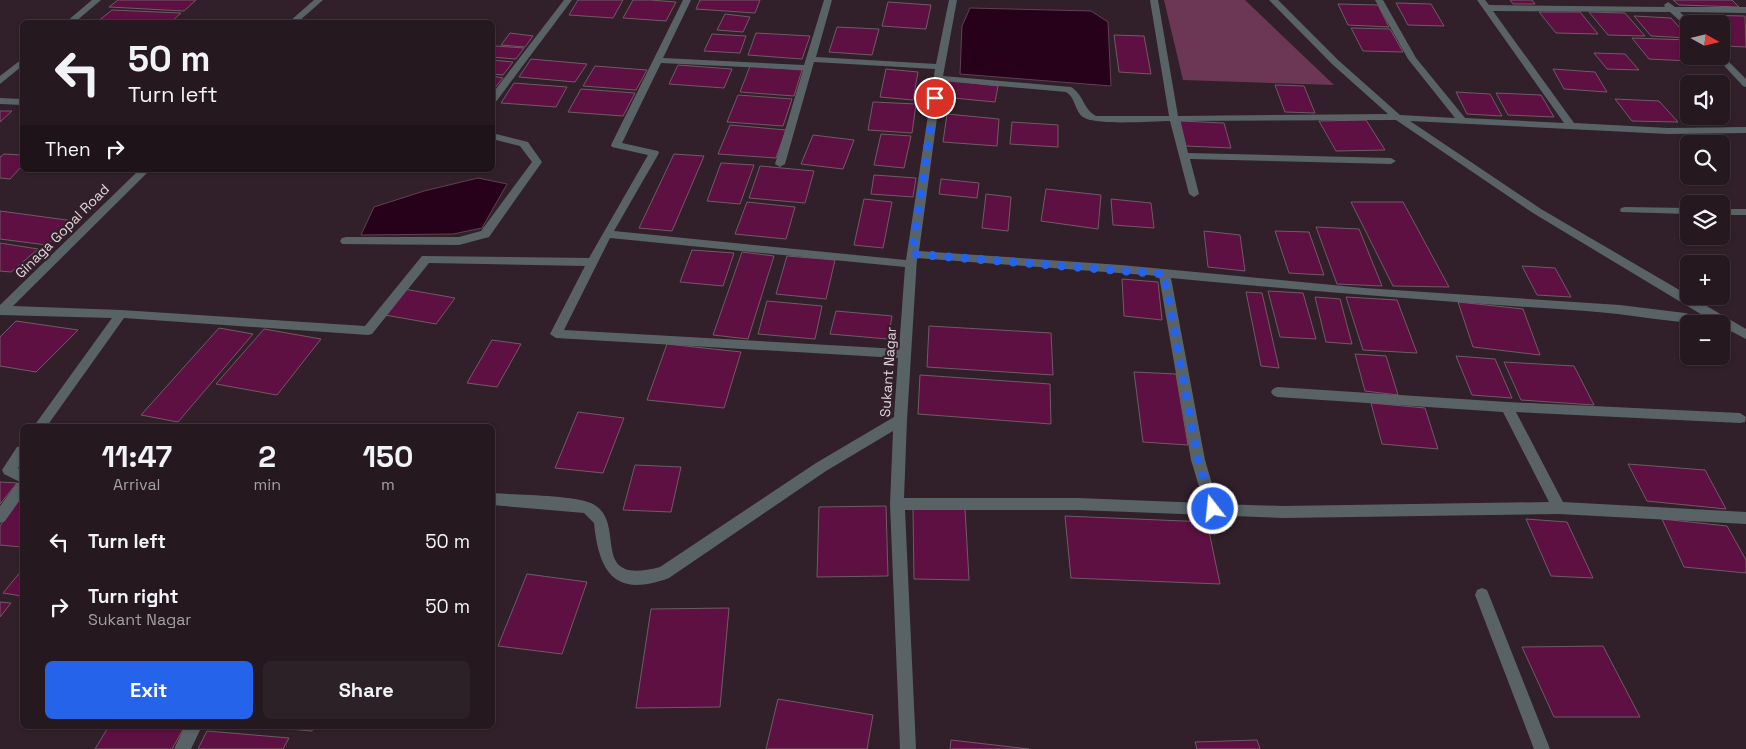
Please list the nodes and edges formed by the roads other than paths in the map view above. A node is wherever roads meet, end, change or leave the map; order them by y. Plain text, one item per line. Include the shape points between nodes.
1 (97, 0) edge
2 (318, 0) edge
3 (568, 0) edge
4 (687, 0) edge
5 (828, 0) edge
6 (953, 0) edge
7 (1154, 0) edge
8 (1272, 0) edge
9 (1380, 0) edge
10 (1481, 0) edge
11 (1663, 0) edge
12 (1488, 8) junction
13 (1671, 9) junction
14 (1746, 10) edge
15 (1680, 18) edge
16 (72, 20) edge
17 (295, 20) edge
18 (659, 60) junction
19 (20, 64) edge
20 (810, 64) junction
21 (1728, 65) edge
22 (939, 72) junction
23 (0, 81) edge
24 (1746, 84) edge
25 (495, 97) edge
26 (0, 101) edge
27 (20, 102) edge
28 (1397, 117) junction
29 (1174, 118) junction
30 (1462, 120) junction
31 (1570, 125) junction
32 (1746, 130) edge
33 (495, 137) edge
34 (1184, 156) junction
35 (1391, 161) dead end
36 (780, 164) dead end
37 (143, 172) edge
38 (1194, 194) dead end
39 (1625, 210) dead end
40 (1680, 211) edge
41 (1730, 212) edge
42 (1746, 212) edge
43 (607, 234) junction
44 (346, 241) dead end
45 (912, 259) junction
46 (594, 262) junction
47 (1164, 274) junction
48 (0, 311) edge
49 (121, 314) junction
50 (1680, 315) edge
51 (1730, 328) edge
52 (1743, 332) edge
53 (904, 354) junction
54 (1277, 392) dead end
55 (1507, 407) junction
56 (1740, 418) dead end
57 (900, 420) junction
58 (41, 424) edge
59 (20, 454) edge
60 (20, 476) edge
61 (20, 490) edge
62 (495, 499) edge
63 (897, 504) junction
64 (1559, 508) junction
65 (1213, 509) junction
66 (0, 517) edge
67 (1746, 518) edge
68 (1482, 595) dead end
69 (192, 729) edge
70 (182, 749) edge
71 (908, 749) edge
72 (1542, 749) edge

1 - 16 street
2 - 17 street
3 - 25 street
4 - 18 street
5 - 20 street
6 - 22 street, Sukant Nagar
7 - 29 street
8 - 28 street
9 - 30 street via 1412,58
10 - 12 street
11 - 13 street
12 - 13 street
12 - 31 street
13 - 14 street
13 - 15 street
18 - 20 street
18 - 43 street via 616,145 654,152
19 - 23 street
20 - 22 street
20 - 36 street
21 - 24 street
22 - 29 street via 1068,88 1078,97 1084,114 1094,119
22 - 45 street, Sukant Nagar
26 - 27 street
28 - 29 street
28 - 30 street
28 - 52 street via 1537,212
29 - 34 street
30 - 31 street
31 - 32 street via 1668,131
33 - 44 street via 524,144 537,162 485,234 459,241
34 - 35 street
34 - 38 street
37 - 48 street, Ginaga Gopal Road
39 - 40 street
41 - 42 street
43 - 45 street
43 - 46 street
45 - 47 street
45 - 53 street, Sukant Nagar
46 - 49 street via 426,258 368,331
46 - 53 street via 556,334
47 - 50 street
47 - 65 street via 1198,460
48 - 49 street
49 - 58 street
51 - 52 street
53 - 57 street, Sukant Nagar
54 - 55 street
55 - 56 street
55 - 64 street
57 - 62 street via 821,467 664,573 646,577 636,578 616,572 605,557 601,520 588,508
57 - 63 street, Sukant Nagar
59 - 60 street via 9,470
61 - 66 street
63 - 65 street via 1078,504
63 - 71 street, Sukant Nagar
64 - 65 street via 1283,512
64 - 67 street
68 - 72 street
69 - 70 street

